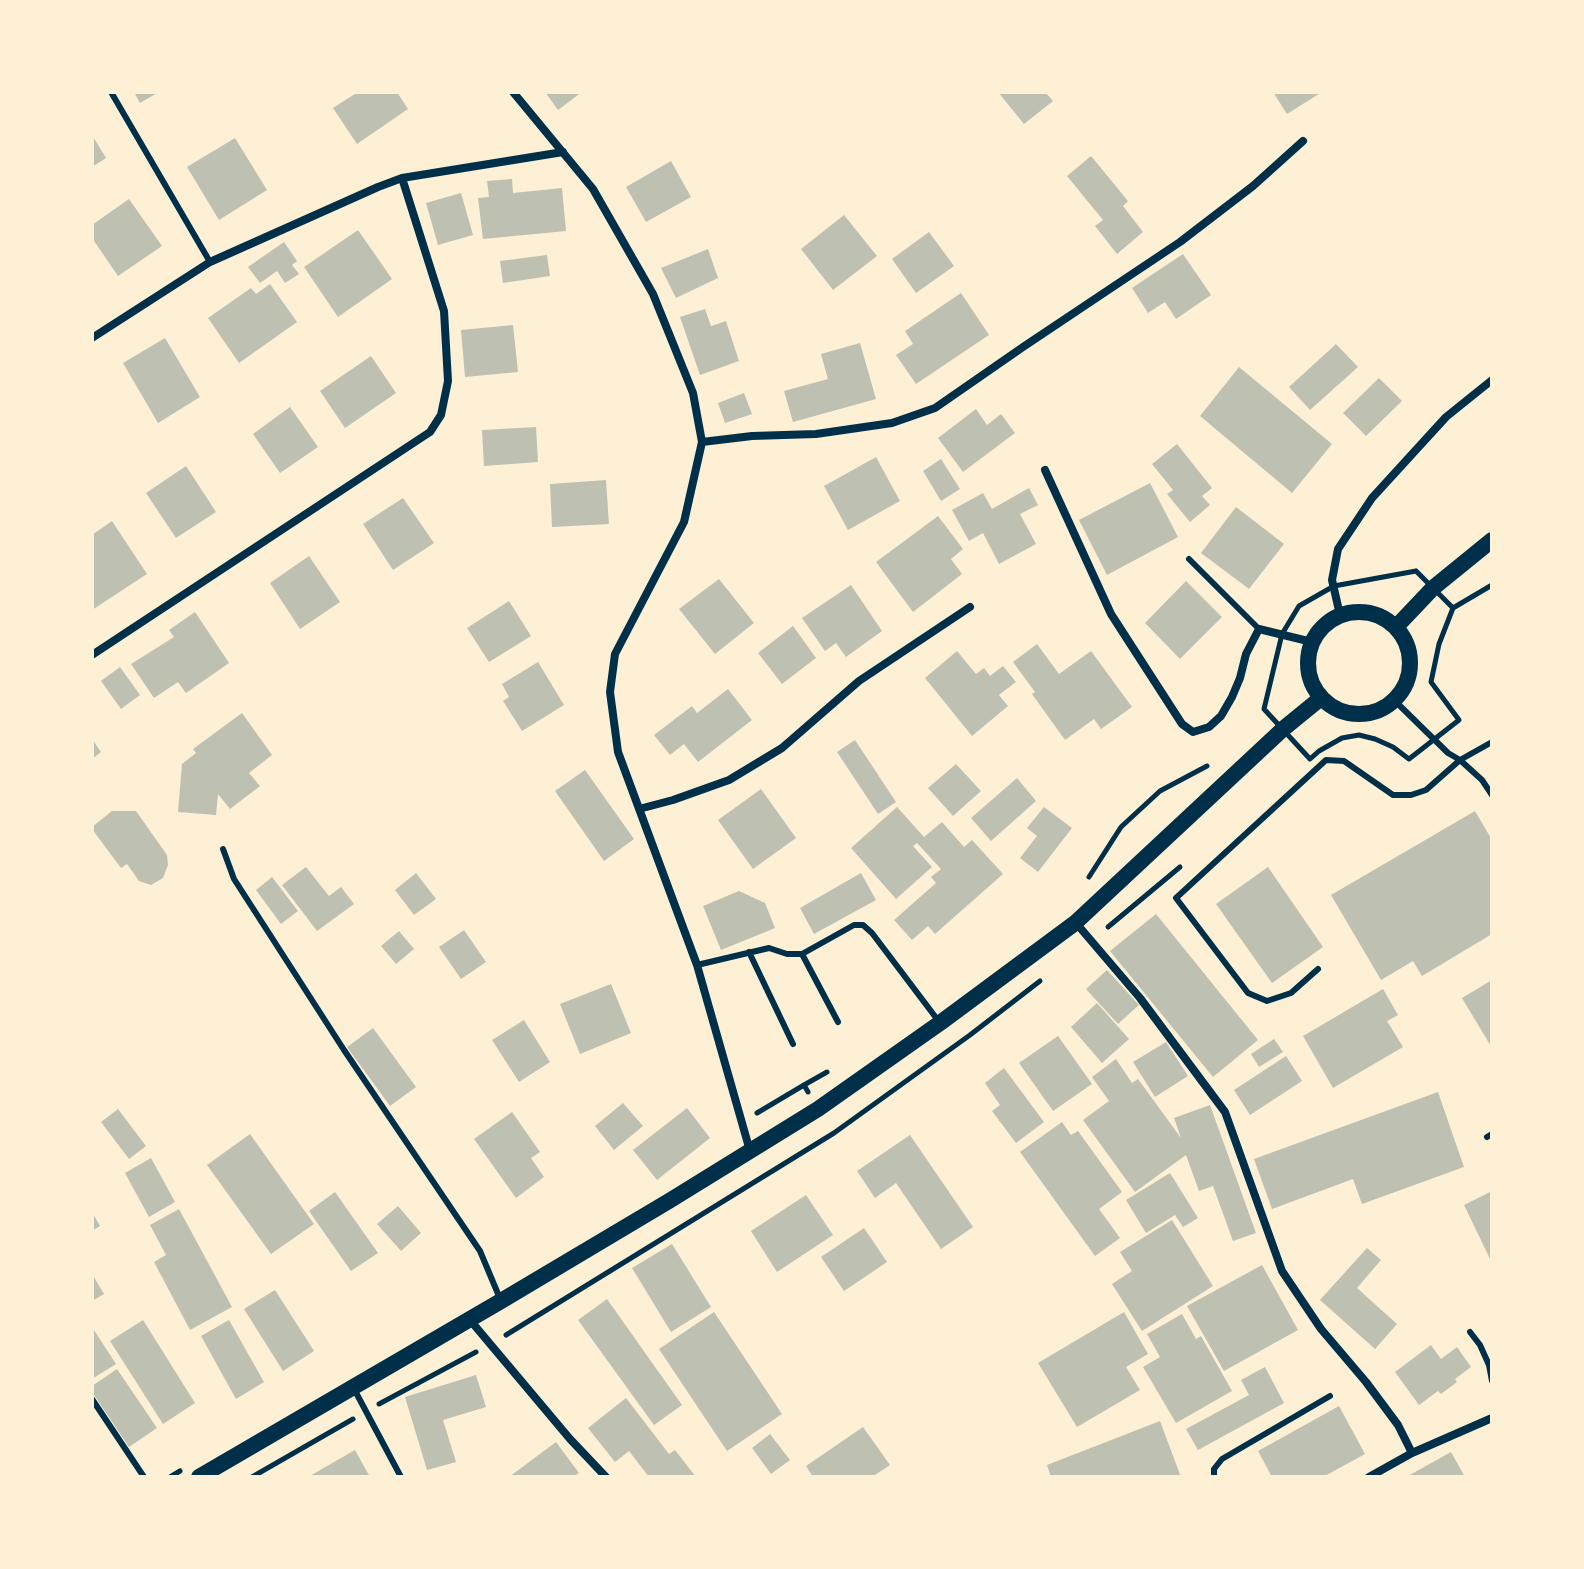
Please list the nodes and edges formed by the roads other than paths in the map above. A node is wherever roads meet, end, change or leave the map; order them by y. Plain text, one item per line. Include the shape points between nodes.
1 (111, 92) edge
2 (513, 92) edge
3 (1303, 141) dead end
4 (563, 152) junction
5 (402, 178) junction
6 (210, 262) junction
7 (92, 338) edge
8 (1492, 380) edge
9 (702, 442) junction
10 (1045, 470) dead end
11 (1492, 540) edge
12 (1492, 551) edge
13 (1469, 557) junction
14 (1189, 559) dead end
15 (970, 607) dead end
16 (1340, 615) junction
17 (1396, 627) junction
18 (1259, 629) junction
19 (1312, 642) junction
20 (92, 655) edge
21 (1321, 698) junction
22 (1394, 700) junction
23 (1492, 742) edge
24 (1460, 760) junction
25 (1492, 795) edge
26 (639, 809) junction
27 (223, 849) dead end
28 (1075, 923) junction
29 (749, 952) junction
30 (802, 954) junction
31 (697, 965) junction
32 (1318, 969) dead end
33 (838, 1022) dead end
34 (940, 1023) junction
35 (793, 1044) dead end
36 (750, 1151) junction
37 (501, 1301) junction
38 (470, 1319) junction
39 (1470, 1332) dead end
40 (1492, 1381) edge
41 (353, 1387) junction
42 (1330, 1396) dead end
43 (92, 1399) edge
44 (1492, 1418) edge
45 (1412, 1453) junction
46 (144, 1477) edge
47 (199, 1477) edge
48 (401, 1477) edge
49 (606, 1477) edge
50 (1214, 1477) edge
51 (1369, 1477) edge

1 - 6 lane
2 - 4 street
3 - 9 street via 1180,242 935,408 892,423
4 - 5 street
4 - 9 street via 593,189 653,294 693,393
5 - 6 street
5 - 20 street via 444,311 448,381 441,415 430,432
6 - 7 street
8 - 16 street via 1446,417 1372,498 1338,549 1332,580
9 - 26 street via 684,522 615,654 610,692 618,752
10 - 18 street via 1111,614 1182,724 1193,732 1221,716
11 - 13 main road
12 - 13 lane
13 - 17 main road
14 - 18 lane
15 - 26 street via 859,681 782,748 729,780
16 - 17 main road via 1370,613
16 - 19 main road
17 - 22 main road via 1411,665
18 - 19 street
19 - 21 main road via 1307,661 1310,681
21 - 22 main road via 1337,710 1357,715
21 - 28 main road
22 - 24 lane
23 - 24 lane
24 - 25 lane
24 - 32 lane via 1426,790 1411,795 1393,795 1344,761 1326,760 1176,898 1248,993 1267,1001 1291,993
26 - 31 street
27 - 37 lane via 234,879 264,926 480,1251
28 - 34 main road
28 - 45 street via 1140,998 1225,1112 1282,1271 1398,1425
29 - 30 lane via 769,948
29 - 31 lane
29 - 35 lane
30 - 33 lane
30 - 34 lane via 863,925
31 - 36 street
34 - 36 main road
36 - 37 main road
37 - 38 main road
38 - 41 main road
38 - 49 street
39 - 40 lane
41 - 47 main road
41 - 48 lane
42 - 50 lane via 1222,1459
43 - 46 lane
44 - 45 street
45 - 51 street

